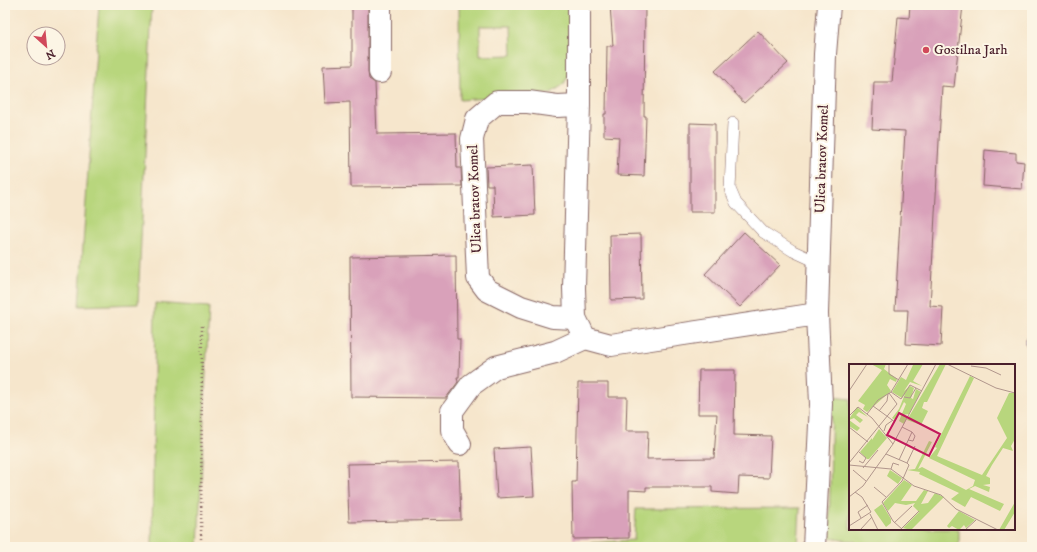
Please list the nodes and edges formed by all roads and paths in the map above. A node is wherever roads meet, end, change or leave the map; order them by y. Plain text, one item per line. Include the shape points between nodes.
1 (380, 5) edge
2 (579, 5) edge
3 (829, 5) edge
4 (380, 72) dead end
5 (579, 105) junction
6 (733, 123) dead end
7 (819, 263) junction
8 (817, 314) junction
9 (575, 318) junction
10 (202, 324) dead end
11 (585, 338) junction
12 (460, 444) dead end
13 (201, 547) edge
14 (814, 547) edge

1 - 4 street
2 - 5 street
3 - 7 street, Ulica bratov Komel via 825,54
5 - 9 street
5 - 9 street, Ulica bratov Komel via 497,102 477,120 472,139 478,278 487,290 521,307 553,316
6 - 7 lane via 730,189 736,203 763,232 793,251
7 - 8 street, Ulica bratov Komel
8 - 11 street via 612,346
8 - 14 street, Ulica bratov Komel via 821,404
9 - 11 street
10 - 13 path
11 - 12 street via 555,352 496,367 471,385 452,411 452,430

